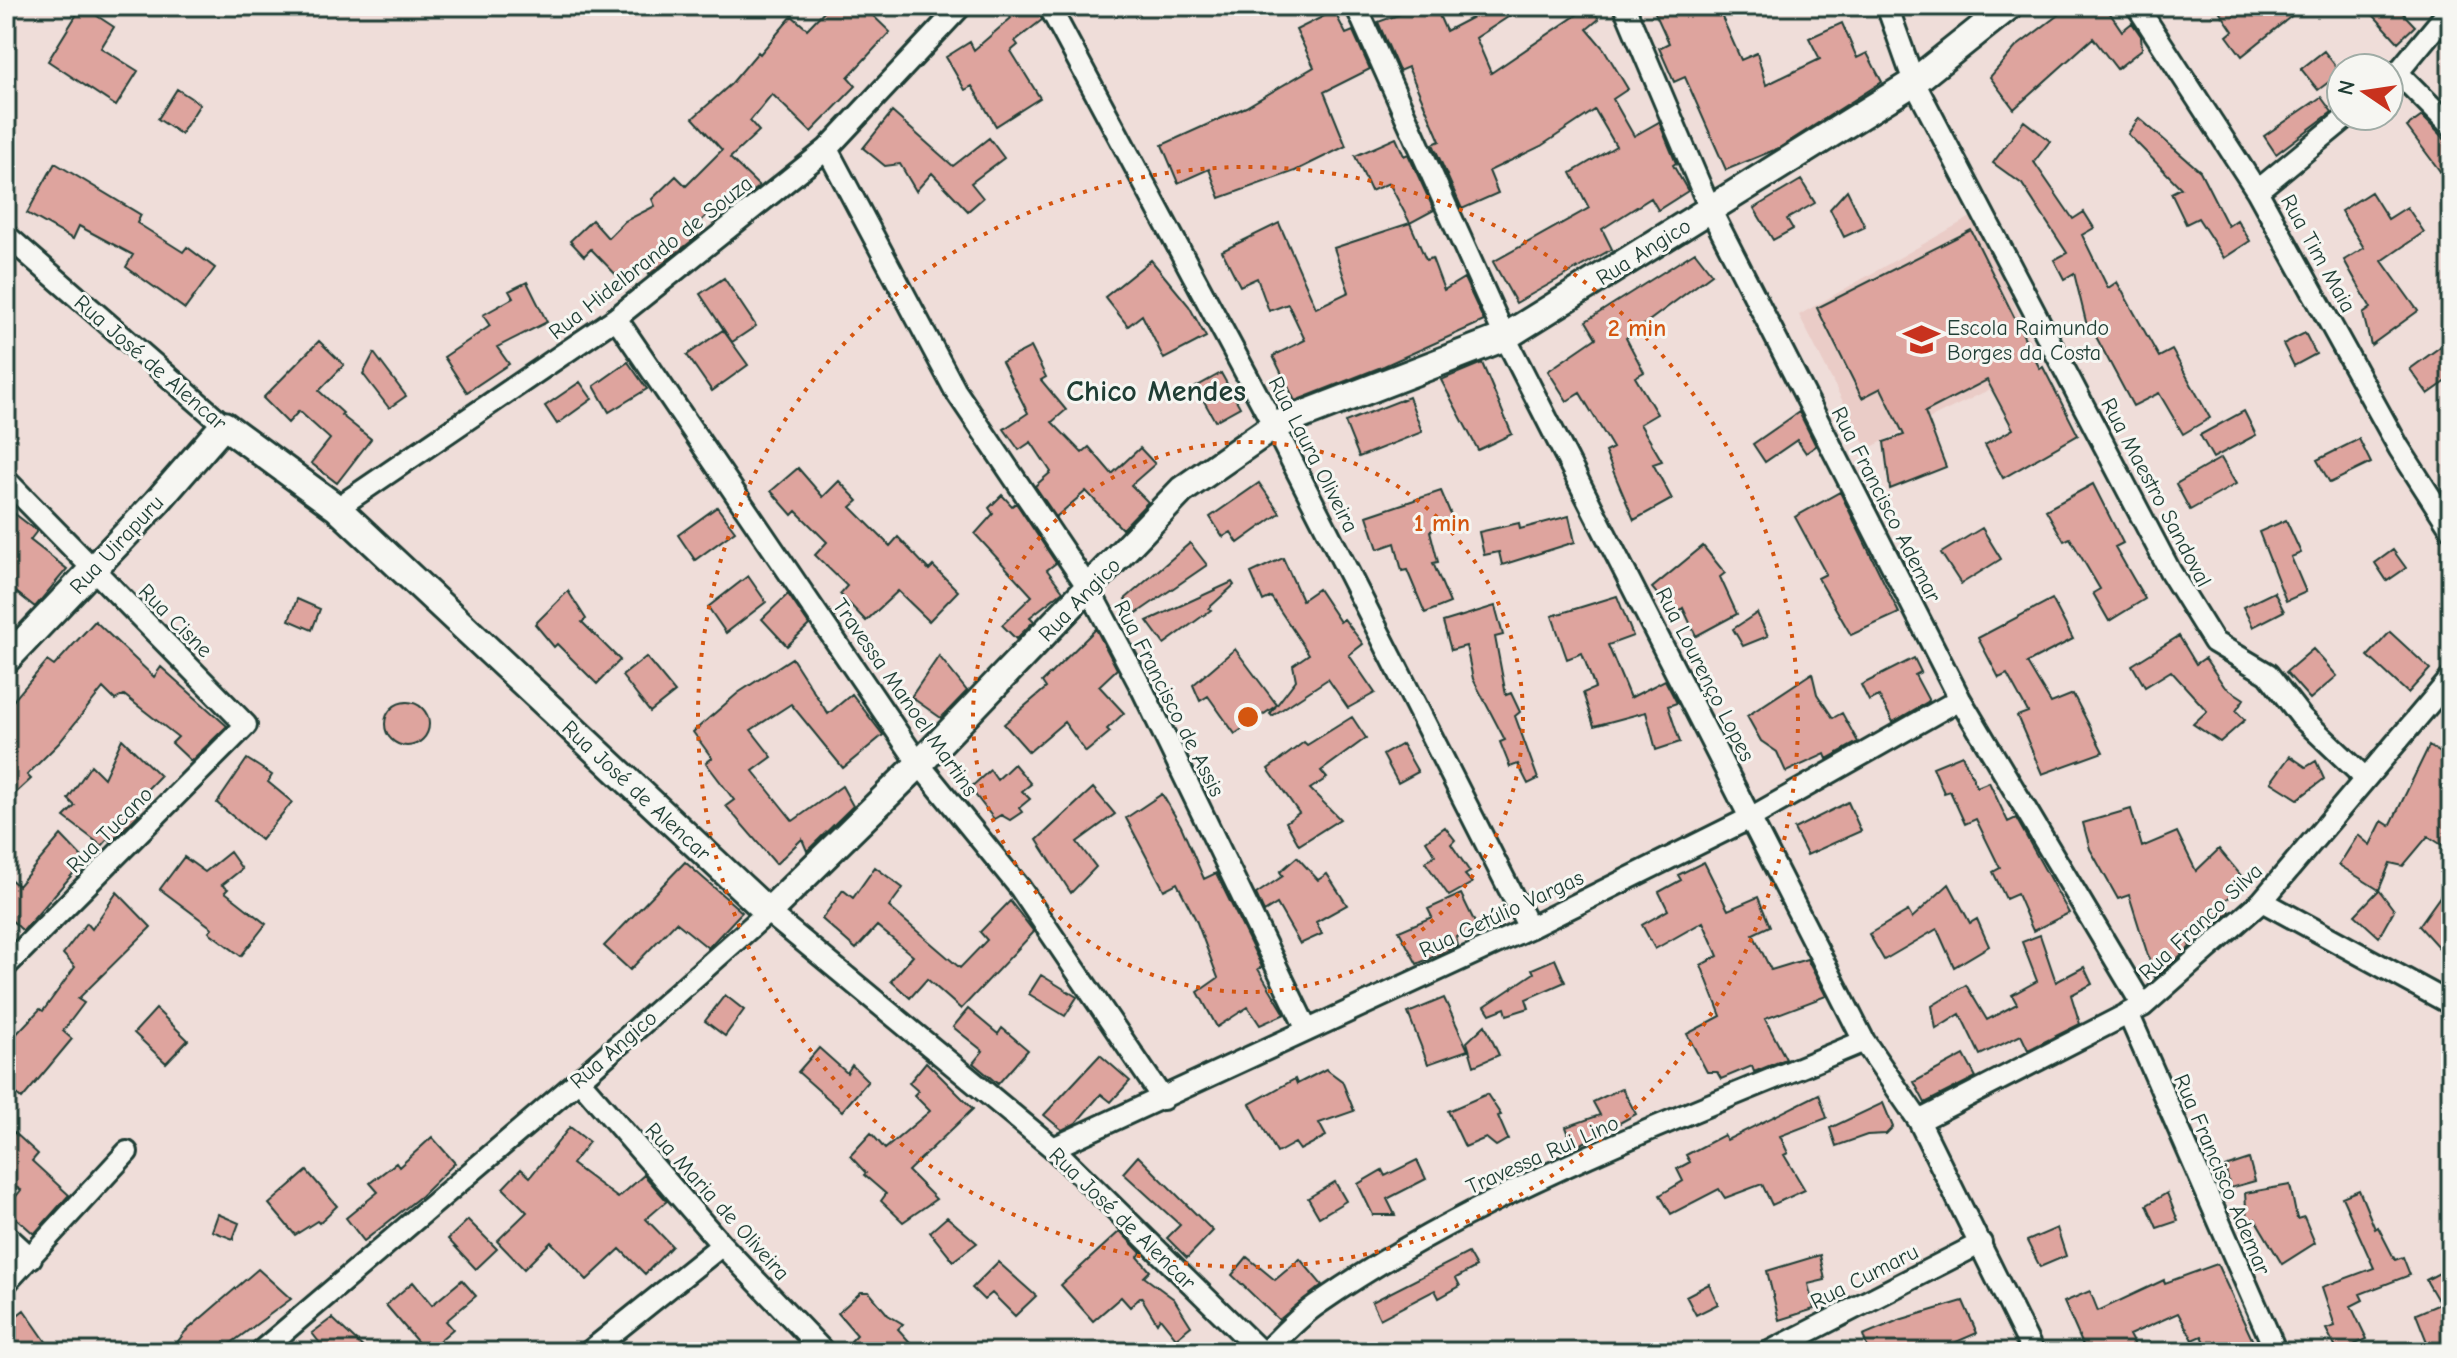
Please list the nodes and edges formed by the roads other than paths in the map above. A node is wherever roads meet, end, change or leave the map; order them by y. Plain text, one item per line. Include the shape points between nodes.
1 (961, 6) edge
2 (1049, 6) edge
3 (1356, 6) edge
4 (1624, 6) edge
5 (1887, 6) edge
6 (2009, 6) edge
7 (2137, 6) edge
8 (2451, 8) edge
9 (2405, 64) edge
10 (1914, 82) junction
11 (2405, 87) edge
12 (2451, 126) edge
13 (2329, 132) edge
14 (827, 149) junction
15 (2257, 191) junction
16 (1710, 209) junction
17 (6, 235) edge
18 (616, 318) junction
19 (1505, 337) junction
20 (224, 425) junction
21 (1274, 426) junction
22 (6, 480) edge
23 (337, 508) junction
24 (2451, 529) edge
25 (93, 570) junction
26 (1089, 589) junction
27 (6, 660) edge
28 (2451, 678) edge
29 (1960, 699) junction
30 (246, 725) joint
31 (919, 764) junction
32 (2365, 778) junction
33 (1752, 817) junction
34 (2262, 901) junction
35 (768, 912) junction
36 (1529, 928) junction
37 (6, 966) edge
38 (2451, 1004) edge
39 (2136, 1010) junction
40 (1307, 1030) junction
41 (1864, 1041) junction
42 (579, 1080) junction
43 (1163, 1099) junction
44 (1919, 1121) junction
45 (1053, 1148) junction
46 (127, 1152) dead end
47 (6, 1235) edge
48 (1981, 1243) junction
49 (722, 1245) junction
50 (31, 1258) junction
51 (6, 1283) edge
52 (1796, 1346) edge
53 (260, 1352) edge
54 (589, 1352) edge
55 (824, 1352) edge
56 (1263, 1352) edge
57 (1769, 1352) edge
58 (2033, 1352) edge
59 (2276, 1352) edge

1 - 14 street, Rua Hidelbrando de Souza
2 - 21 street, Rua Laura Oliveira
3 - 19 street, Rua Lourenço Lopes
4 - 16 street, Rua Francisco Ademar
5 - 10 street, Rua Maestro Sandoval
6 - 10 street, Rua Angico
7 - 15 street, Rua Tim Maia
8 - 9 street
10 - 16 street, Rua Angico
10 - 32 street, Rua Maestro Sandoval via 2170,571 2214,642 2268,674 2302,718
11 - 12 street
13 - 15 street
14 - 18 street, Rua Hidelbrando de Souza
14 - 26 street, Rua Francisco de Assis via 955,390
15 - 24 street, Rua Tim Maia via 2399,448
16 - 19 street, Rua Angico
16 - 29 street, Rua Francisco Ademar
17 - 20 street, Rua José de Alencar
18 - 23 street, Rua Hidelbrando de Souza
18 - 31 street, Travessa Manoel Martins
19 - 21 street, Rua Angico
19 - 33 street, Rua Lourenço Lopes
20 - 23 street, Rua José de Alencar
20 - 25 street, Rua Uirapuru
21 - 26 street, Rua Angico via 1182,490
21 - 36 street, Rua Laura Oliveira
22 - 25 street, Rua Cisne
23 - 35 street, Rua José de Alencar
25 - 27 street, Rua Uirapuru
25 - 30 street, Rua Cisne
26 - 31 street, Rua Angico
26 - 40 street, Rua Francisco de Assis
28 - 32 street, Rua Franco Silva
29 - 33 street, Rua Getúlio Vargas
29 - 39 street, Rua Francisco Ademar
30 - 37 street, Rua Tucano
31 - 35 street, Rua Angico
31 - 43 street, Travessa Manoel Martins via 1020,888
32 - 34 street, Rua Franco Silva
33 - 36 street, Rua Getúlio Vargas
33 - 41 street, Rua Lourenço Lopes
34 - 38 street
34 - 39 street, Rua Franco Silva
35 - 42 street, Rua Angico
35 - 45 street, Rua José de Alencar
36 - 40 street, Rua Getúlio Vargas
39 - 44 street, Rua Franco Silva
39 - 59 street, Rua Francisco Ademar
40 - 43 street, Rua Getúlio Vargas
41 - 44 street, Rua Lourenço Lopes
41 - 56 street, Travessa Rui Lino via 1442,1226 1316,1304
42 - 49 street, Rua Maria de Oliveira
42 - 53 street, Rua Angico
43 - 45 street, Rua Getúlio Vargas
44 - 48 street, Rua Lourenço Lopes
45 - 56 street, Rua José de Alencar
46 - 50 street
47 - 50 street
48 - 52 street, Rua Cumaru
48 - 58 street, Rua Lourenço Lopes
49 - 54 street
49 - 55 street, Rua Maria de Oliveira
50 - 51 street
52 - 57 street, Rua Cumaru

